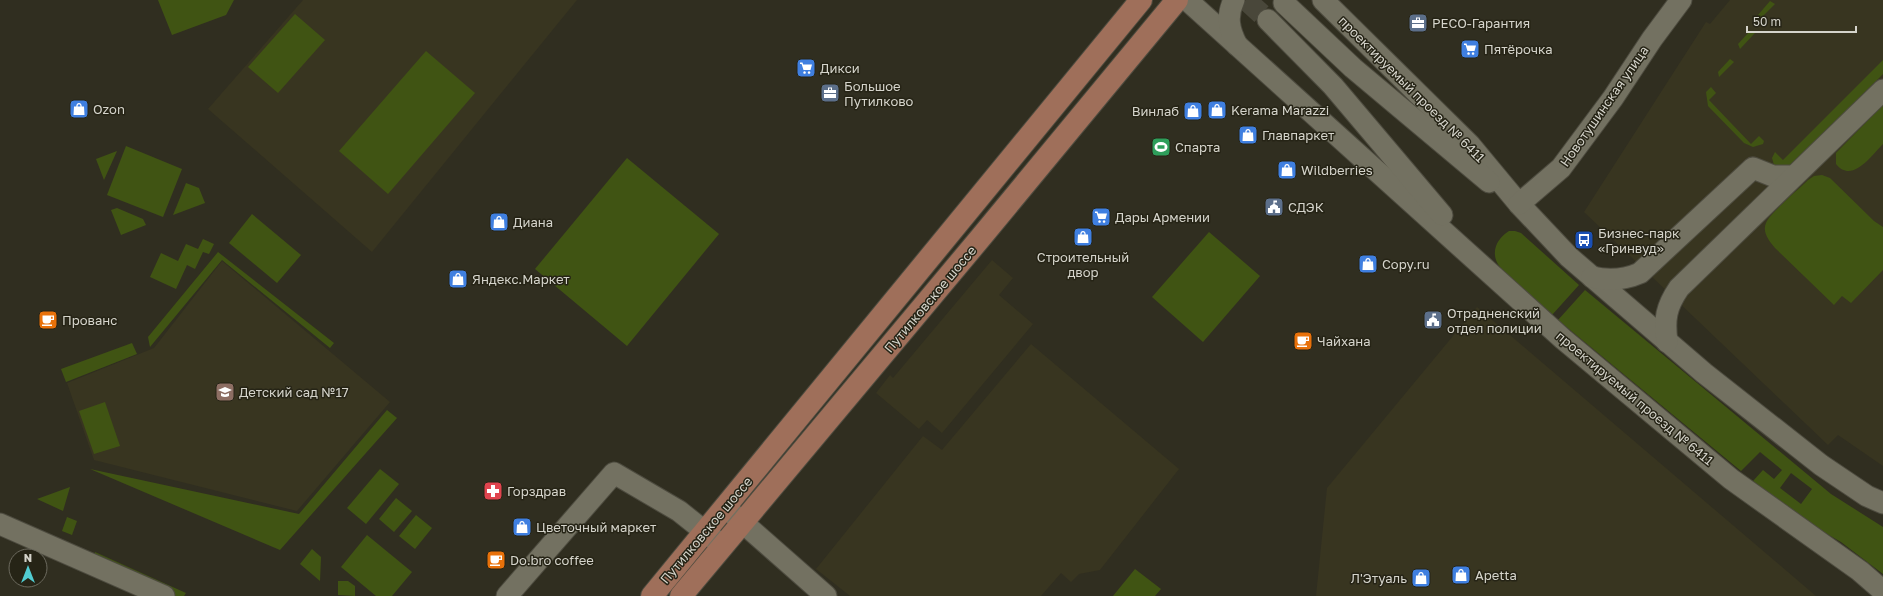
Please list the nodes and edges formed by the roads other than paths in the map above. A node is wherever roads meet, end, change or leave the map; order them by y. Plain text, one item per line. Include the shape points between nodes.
1 (1177, 0) edge
2 (1187, 0) edge
3 (1234, 0) edge
4 (1323, 0) edge
5 (1681, 0) edge
6 (1140, 1) edge
7 (1284, 3) tunnel mouth
8 (1268, 20) tunnel mouth
9 (1237, 46) junction
10 (1883, 90) edge
11 (1793, 176) junction
12 (1524, 210) junction
13 (1490, 272) junction
14 (1592, 277) junction
15 (1667, 342) junction
16 (1883, 503) edge
17 (725, 507) junction
18 (743, 523) junction
19 (0, 524) edge
20 (705, 531) junction
21 (723, 546) junction
22 (1883, 591) edge
23 (164, 596) edge
24 (507, 596) edge
25 (652, 596) edge
26 (681, 596) edge
27 (826, 596) edge

1 - 18 main road, Путилковское шоссе
2 - 9 street, проектируемый проезд № 6411
3 - 9 street, проектируемый проезд № 6411 via 1229,20
4 - 12 street, проектируемый проезд № 6411 via 1470,145
5 - 12 street, Новотушинская улица via 1562,168
6 - 17 main road, Путилковское шоссе
7 - 12 street via 1353,68
8 - 13 street via 1333,86
9 - 13 street, проектируемый проезд № 6411
10 - 11 street
11 - 14 street via 1773,176 1753,168 1640,273 1628,278 1604,280
11 - 15 street via 1679,288 1668,308 1665,323
12 - 14 street, проектируемый проезд № 6411
13 - 22 street, проектируемый проезд № 6411 via 1563,339 1731,479 1860,570
14 - 15 street, проектируемый проезд № 6411
15 - 16 street, проектируемый проезд № 6411 via 1821,465 1867,496
17 - 18 street
17 - 20 main road, Путилковское шоссе
18 - 21 main road, Путилковское шоссе
18 - 27 street
19 - 23 street
20 - 21 street
20 - 24 street via 679,511 614,473
20 - 25 main road, Путилковское шоссе
21 - 26 main road, Путилковское шоссе

